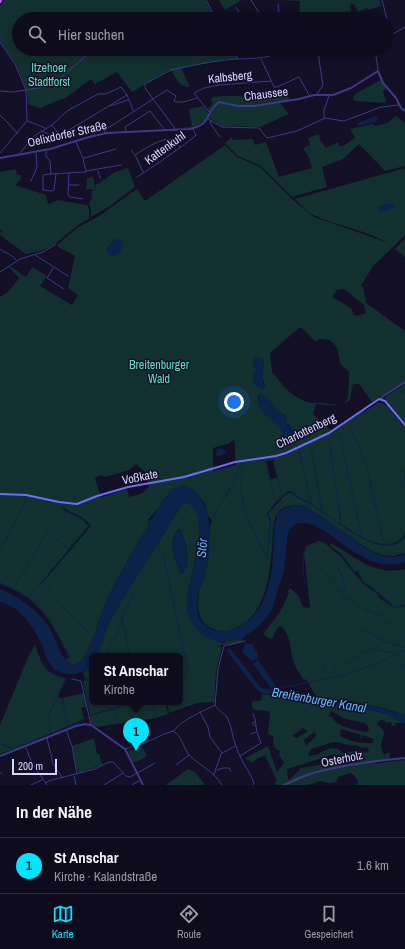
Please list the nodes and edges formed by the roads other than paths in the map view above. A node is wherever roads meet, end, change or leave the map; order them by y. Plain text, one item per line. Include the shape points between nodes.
1 (206, 0) edge
2 (251, 0) edge
3 (382, 0) edge
4 (278, 4) dead end
5 (236, 7) dead end
6 (212, 12) edge
7 (239, 12) edge
8 (259, 12) edge
9 (279, 12) edge
10 (385, 12) edge
11 (405, 27) edge
12 (393, 33) edge
13 (0, 42) edge
14 (3, 46) junction
15 (1, 49) edge
16 (4, 49) junction
17 (86, 56) edge
18 (236, 56) edge
19 (266, 56) edge
20 (319, 56) edge
21 (375, 56) edge
22 (260, 58) junction
23 (238, 60) junction
24 (378, 71) junction
25 (271, 81) junction
26 (26, 90) junction
27 (0, 91) edge
28 (127, 95) junction
29 (316, 95) junction
30 (309, 96) junction
31 (329, 96) junction
32 (197, 98) junction
33 (128, 100) junction
34 (152, 100) junction
35 (399, 105) junction
36 (108, 107) junction
37 (134, 111) junction
38 (405, 111) edge
39 (210, 114) junction
40 (0, 115) edge
41 (325, 118) junction
42 (208, 119) junction
43 (212, 120) junction
44 (27, 121) junction
45 (52, 125) junction
46 (46, 128) junction
47 (193, 128) junction
48 (165, 130) junction
49 (176, 130) junction
50 (41, 131) junction
51 (126, 132) junction
52 (17, 134) junction
53 (104, 134) junction
54 (59, 136) junction
55 (220, 137) dead end
56 (76, 142) junction
57 (180, 147) junction
58 (116, 149) dead end
59 (46, 150) junction
60 (131, 150) dead end
61 (0, 152) edge
62 (36, 152) junction
63 (20, 154) junction
64 (135, 155) junction
65 (0, 158) edge
66 (83, 158) junction
67 (121, 165) dead end
68 (98, 170) junction
69 (69, 172) junction
70 (86, 172) junction
71 (143, 173) junction
72 (51, 174) junction
73 (56, 174) junction
74 (137, 177) dead end
75 (100, 178) dead end
76 (31, 180) dead end
77 (68, 184) junction
78 (79, 185) dead end
79 (83, 199) dead end
80 (56, 244) dead end
81 (0, 250) edge
82 (34, 255) junction
83 (16, 261) junction
84 (53, 267) junction
85 (0, 272) edge
86 (68, 276) dead end
87 (64, 289) dead end
88 (405, 382) edge
89 (381, 399) junction
90 (405, 426) edge
91 (208, 470) joint
92 (0, 494) edge
93 (244, 642) dead end
94 (72, 679) dead end
95 (215, 705) junction
96 (200, 712) junction
97 (253, 714) dead end
98 (256, 721) junction
99 (91, 726) junction
100 (256, 726) junction
101 (66, 730) junction
102 (173, 731) junction
103 (256, 732) junction
104 (251, 734) dead end
105 (47, 737) junction
106 (25, 746) junction
107 (235, 746) junction
108 (125, 749) junction
109 (222, 753) junction
110 (190, 755) junction
111 (0, 756) edge
112 (240, 756) junction
113 (405, 758) edge
114 (155, 763) dead end
115 (176, 764) dead end
116 (216, 770) junction
117 (231, 771) dead end
118 (123, 773) junction
119 (77, 774) junction
120 (136, 774) junction
121 (214, 774) junction
122 (74, 775) junction
123 (63, 778) junction
124 (43, 779) junction
125 (140, 780) junction
126 (46, 783) junction
127 (31, 785) edge
128 (47, 785) edge
129 (76, 785) edge
130 (104, 785) edge
131 (132, 785) edge
132 (143, 785) edge
133 (222, 785) edge
134 (253, 785) edge
135 (284, 785) edge

1 - 6 street
2 - 8 street
3 - 10 street
4 - 9 street
5 - 7 street
11 - 12 street
13 - 14 street
14 - 15 street
14 - 16 street
15 - 16 street
16 - 26 street via 15,64
17 - 26 street via 51,86
18 - 23 street
19 - 22 street
20 - 29 street via 324,85
21 - 24 street
22 - 23 street
22 - 25 street
23 - 34 street via 172,70 145,85
24 - 31 street, Chaussee via 340,93
24 - 35 street via 383,83
25 - 30 street via 276,88 299,77
25 - 32 street, Kalbsberg via 212,86 194,93
26 - 27 street
26 - 44 street
28 - 33 street
28 - 36 street
28 - 45 street via 121,87 106,94 98,94 66,112
29 - 30 street, Chaussee
29 - 31 street, Chaussee
30 - 39 street, Chaussee via 254,106 220,102
31 - 41 street via 324,110
32 - 34 street via 174,102 176,96 168,90
32 - 39 street, Kalbsberg
33 - 36 street
33 - 37 street
34 - 37 street
34 - 49 street
35 - 38 street
35 - 41 street via 380,107 344,121
36 - 54 street
37 - 53 street via 108,128
39 - 42 street, Chaussee
40 - 52 street
41 - 43 street via 297,131 267,138 259,128 222,127
42 - 43 street
42 - 47 street via 202,125
43 - 55 street via 210,123
44 - 46 street
44 - 52 street
45 - 46 street
45 - 54 street
46 - 50 street
47 - 49 street
47 - 57 street, Kattenkuhl via 196,134
48 - 49 street
48 - 51 street
48 - 51 street via 150,111 126,126
50 - 54 street via 54,138
50 - 63 street
51 - 53 street, Oelixdorfer Straße
52 - 61 street
53 - 56 street, Oelixdorfer Straße
56 - 59 street, Oelixdorfer Straße
56 - 66 street
57 - 64 street via 175,141 167,140
57 - 71 street, Kattenkuhl
58 - 66 street
59 - 62 street, Oelixdorfer Straße
59 - 72 street
60 - 64 street
62 - 63 street, Oelixdorfer Straße
62 - 76 street via 38,167
63 - 65 street, Oelixdorfer Straße
64 - 71 street
66 - 70 street
67 - 68 street
68 - 70 street
68 - 75 street
69 - 70 street
69 - 73 street
69 - 77 street
71 - 74 street, Kattenkuhl
72 - 73 street
72 - 73 street via 43,175 43,190 54,190
77 - 78 street
77 - 79 street via 69,196
80 - 82 street
81 - 83 street
82 - 83 street
82 - 84 street
83 - 85 street
84 - 86 street
84 - 87 street via 47,278
88 - 89 street
89 - 90 main road
89 - 91 main road, Charlottenberg via 329,433 286,453 235,462
91 - 92 main road, Voßkate via 128,487 77,504 26,495
93 - 95 street via 223,647
94 - 99 street via 81,681
95 - 96 street
95 - 107 street via 218,711 228,718
96 - 102 street
96 - 109 street via 210,737
97 - 98 street
98 - 100 street
98 - 100 street via 252,723
99 - 101 street via 82,724
99 - 108 street
100 - 103 street
101 - 105 street
101 - 119 street
102 - 108 street
102 - 110 street
103 - 104 street
103 - 112 street via 260,744
105 - 106 street
105 - 123 street via 53,764
106 - 111 street
106 - 124 street
107 - 109 street
107 - 112 street
108 - 120 street
109 - 116 street
110 - 115 street
110 - 121 street
112 - 134 street via 251,774
113 - 135 street, Osterholz via 320,772
114 - 120 street
116 - 117 street via 229,768
116 - 121 street
118 - 119 street via 113,762 109,762
118 - 120 street via 128,777
118 - 130 street
119 - 122 street
120 - 125 street
121 - 133 street
122 - 123 street
122 - 129 street
123 - 126 street
124 - 126 street
124 - 127 street
125 - 131 street
125 - 132 street
126 - 128 street

